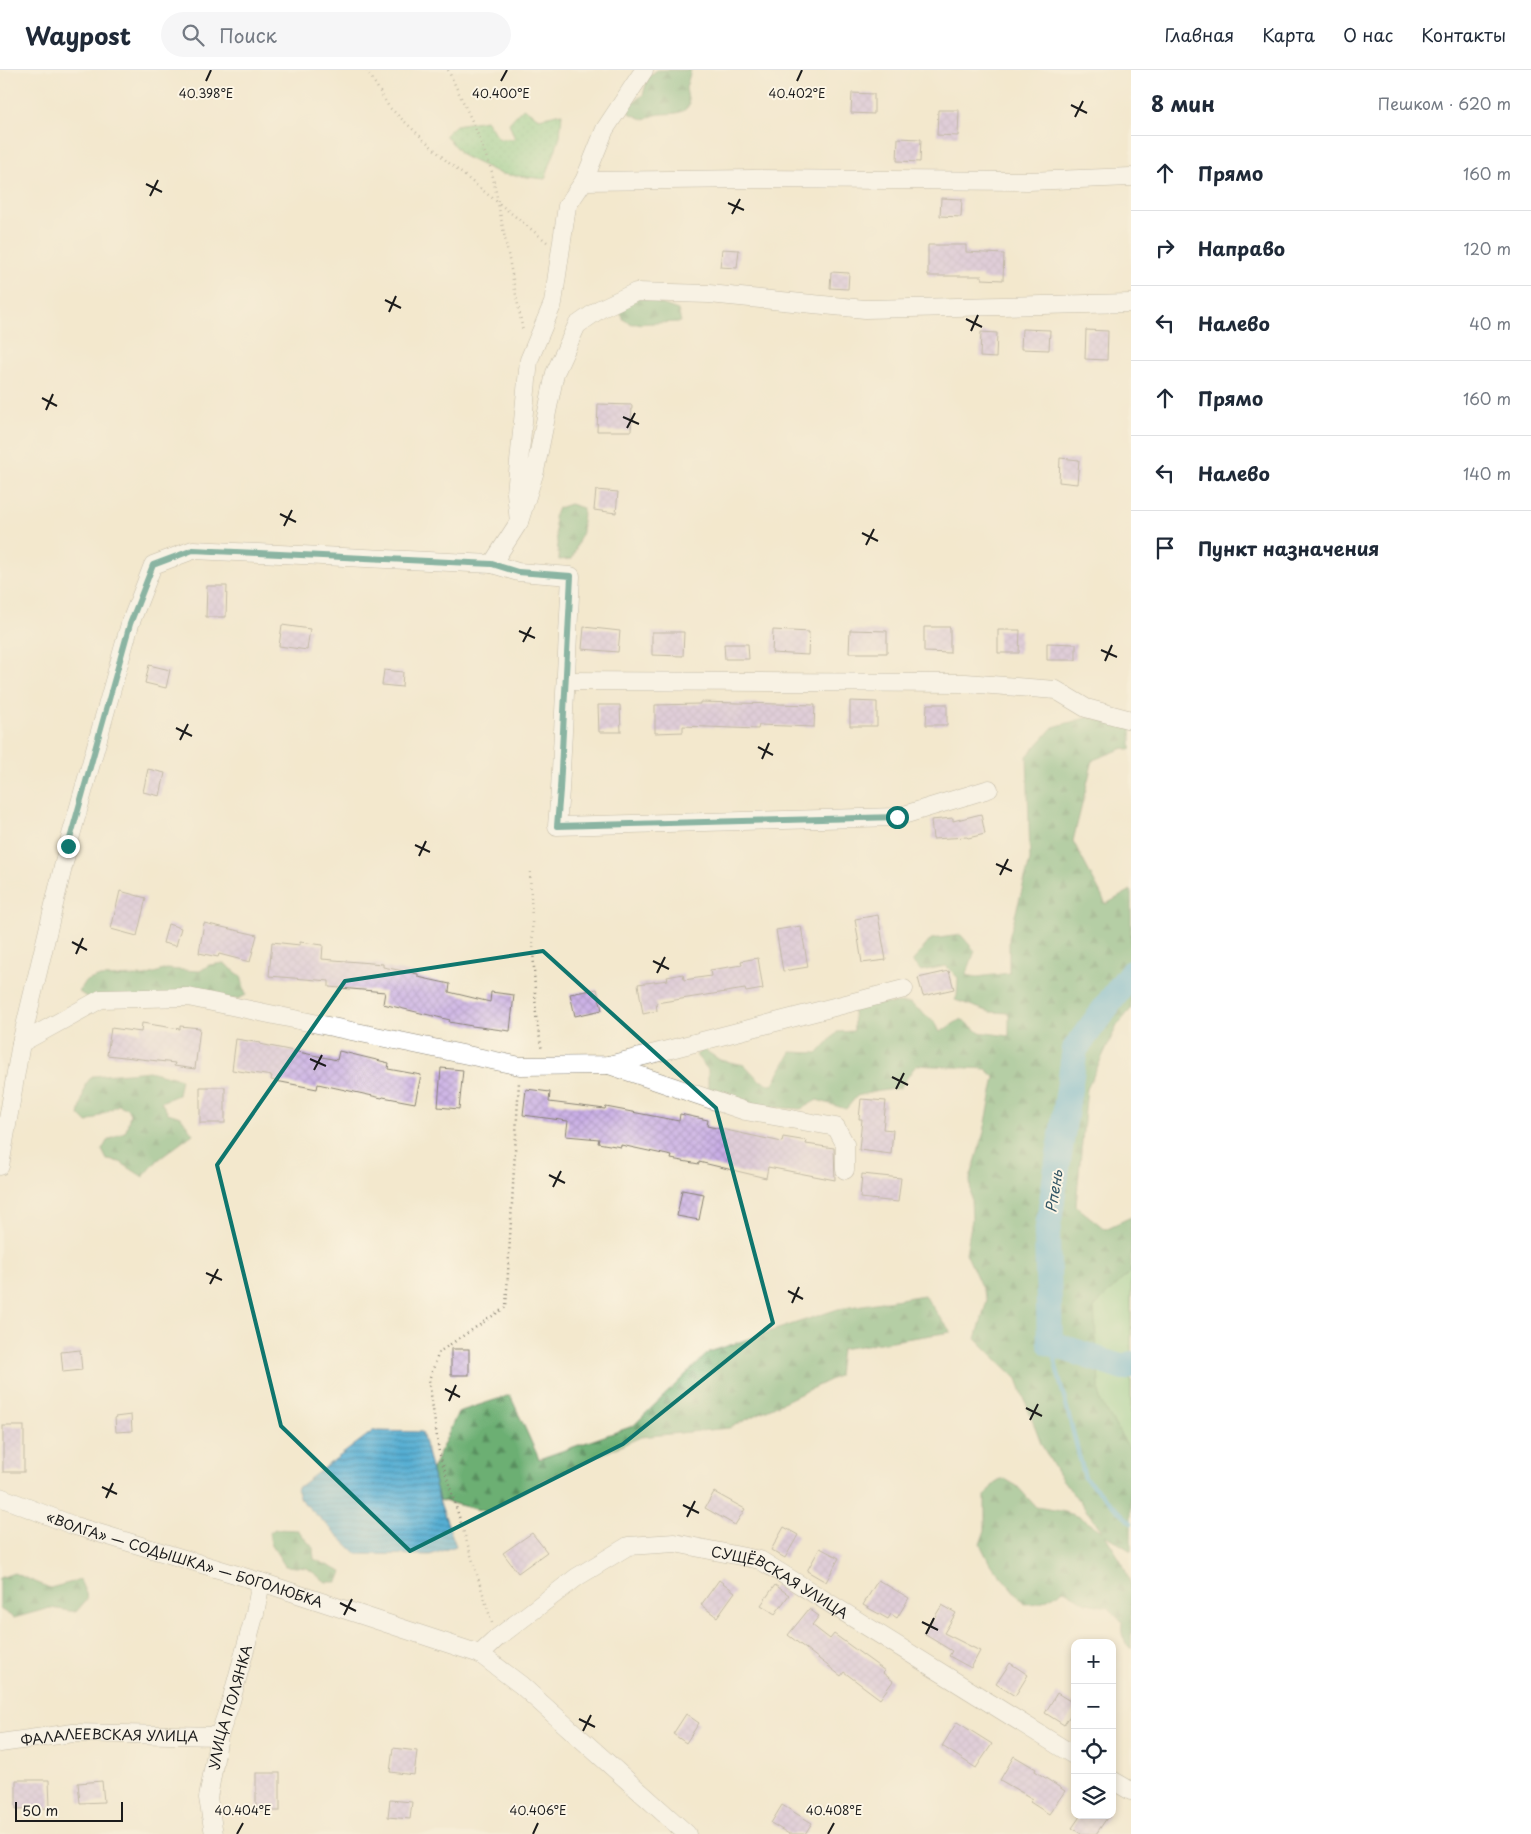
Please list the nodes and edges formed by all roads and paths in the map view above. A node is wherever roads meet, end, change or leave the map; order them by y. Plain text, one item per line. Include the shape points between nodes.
1 (367, 70) edge
2 (448, 70) edge
3 (644, 70) edge
4 (1131, 177) edge
5 (584, 181) junction
6 (498, 202) junction
7 (560, 254) junction
8 (1131, 303) edge
9 (523, 332) dead end
10 (519, 522) junction
11 (492, 564) junction
12 (566, 681) junction
13 (1131, 720) edge
14 (989, 789) dead end
15 (530, 872) dead end
16 (904, 989) dead end
17 (21, 1043) junction
18 (609, 1065) junction
19 (526, 1066) junction
20 (0, 1166) edge
21 (844, 1170) dead end
22 (0, 1497) edge
23 (261, 1582) junction
24 (497, 1638) junction
25 (480, 1654) junction
26 (219, 1736) junction
27 (0, 1743) edge
28 (1071, 1754) edge
29 (1116, 1782) edge
30 (1131, 1791) edge
31 (214, 1834) edge
32 (687, 1834) edge

1 - 6 path via 389,107 450,164
2 - 6 path via 492,172
3 - 5 street via 605,129
4 - 5 street via 1028,181
5 - 7 street via 567,206
6 - 7 path
6 - 9 path
7 - 10 street via 552,303 529,360 516,493
8 - 10 street via 865,308 709,294 636,292 600,309 577,325 555,373 535,471
10 - 11 street
11 - 12 street via 518,572 571,576
11 - 17 street via 193,550 153,565 130,624 68,846
12 - 13 street via 966,683 1056,690 1086,708
12 - 14 street via 557,826 897,817
15 - 19 path via 536,1016 543,1050
16 - 18 street
17 - 19 street via 101,999 188,997
17 - 20 street
18 - 19 street
18 - 21 street via 745,1111 836,1127 845,1144
19 - 24 path via 506,1307 439,1352 429,1380 439,1452
22 - 23 street, «ВОЛГА» — СОДЫШКА» — БОГОЛЮБКА via 75,1526
23 - 25 street, «ВОЛГА» — СОДЫШКА» — БОГОЛЮБКА
23 - 26 street, УЛИЦА ПОЛЯНКА via 253,1622
24 - 25 street, СУЩЁВСКАЯ УЛИЦА
24 - 28 street, СУЩЁВСКАЯ УЛИЦА via 577,1577 628,1546 685,1544 760,1560
25 - 32 street, «ВОЛГА» — СОДЫШКА» — БОГОЛЮБКА via 521,1685
26 - 27 street, ФАЛАЛЕЕВСКАЯ УЛИЦА via 74,1733
26 - 31 street, УЛИЦА ПОЛЯНКА via 208,1798
29 - 30 street

